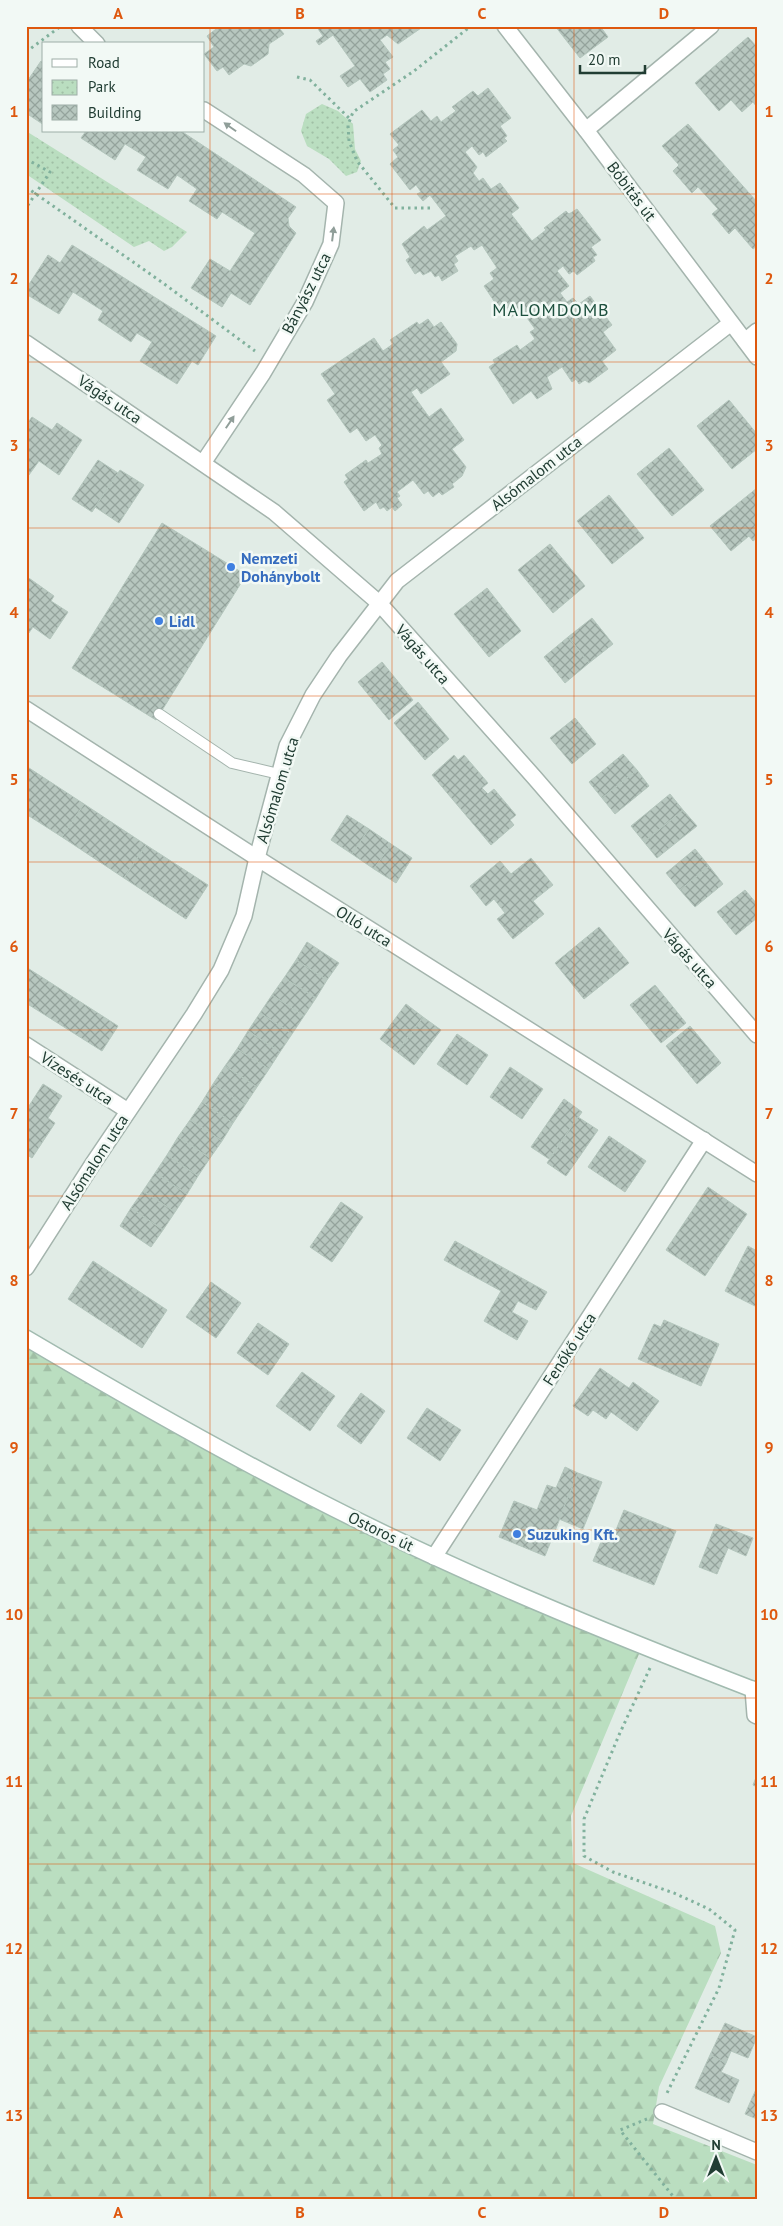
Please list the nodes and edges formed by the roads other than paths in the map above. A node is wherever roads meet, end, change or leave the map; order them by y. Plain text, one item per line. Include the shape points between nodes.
1 (79, 26) edge
2 (505, 26) edge
3 (711, 26) edge
4 (95, 42) edge
5 (205, 111) edge
6 (586, 130) junction
7 (731, 323) junction
8 (757, 331) edge
9 (745, 341) junction
10 (26, 343) edge
11 (757, 357) edge
12 (203, 462) junction
13 (378, 604) junction
14 (26, 709) edge
15 (159, 714) dead end
16 (279, 774) junction
17 (257, 858) junction
18 (757, 1035) edge
19 (26, 1045) edge
20 (128, 1111) junction
21 (704, 1140) junction
22 (757, 1174) edge
23 (26, 1268) edge
24 (26, 1338) edge
25 (434, 1557) junction
26 (755, 1690) edge
27 (757, 1716) edge
28 (662, 2112) road end
29 (757, 2152) edge

1 - 4 street
2 - 6 street, Bóbitás út
3 - 6 street
12 -> 5 street, Bányász utca via 305,302 331,244 336,203 304,176
6 - 7 street, Bóbitás út
7 - 9 street, Bóbitás út
7 - 13 street, Alsómalom utca via 396,581
8 - 9 street
9 - 11 street, Bóbitás út
10 - 12 street, Vágás utca
12 - 13 street, Vágás utca via 274,512
13 - 16 street, Alsómalom utca via 313,695 288,746
13 - 18 street, Vágás utca via 534,777
14 - 17 street, Olló utca
15 - 16 lane via 232,763
16 - 17 street, Alsómalom utca
17 - 20 street, Alsómalom utca via 244,916 221,970
17 - 21 street, Olló utca
19 - 20 street, Vízesés utca
20 - 23 street, Alsómalom utca
21 - 22 street
21 - 25 street, Fenőkő utca
24 - 25 street, Ostoros út via 315,1500
25 - 26 street, Ostoros út
26 - 27 street, Ostoros út
28 - 29 street

